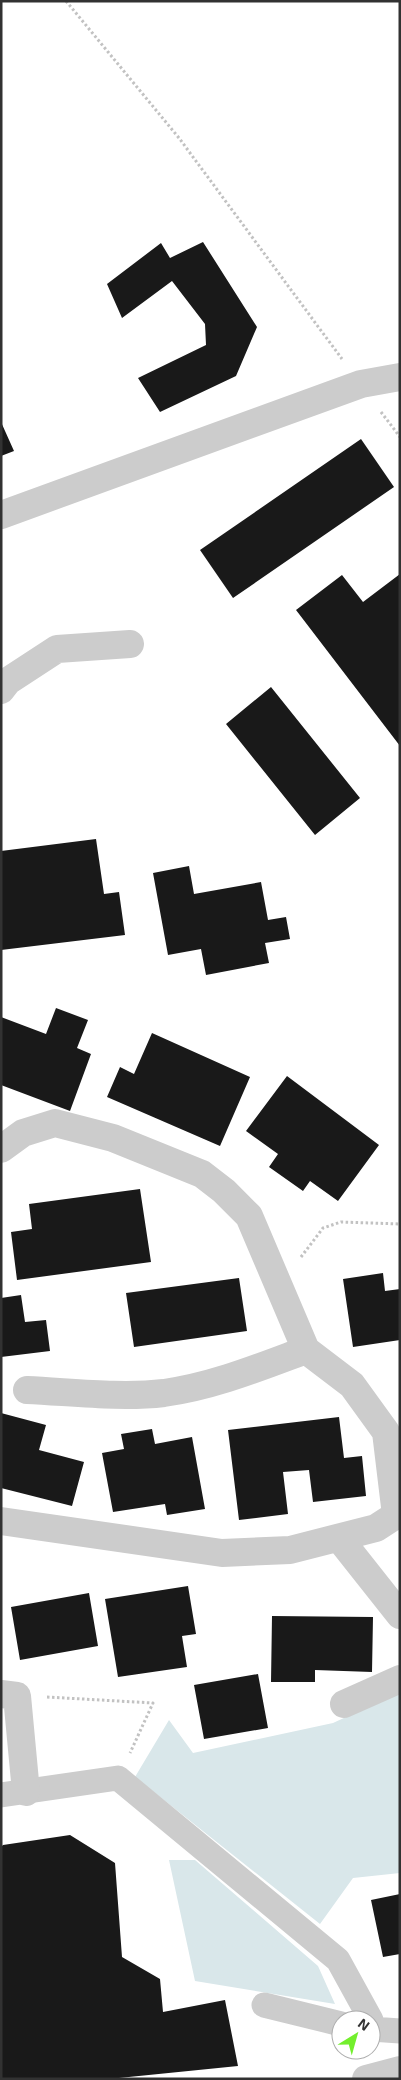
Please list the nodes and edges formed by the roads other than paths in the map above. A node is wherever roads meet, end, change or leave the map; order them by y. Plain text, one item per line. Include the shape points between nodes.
1 (400, 377) edge
2 (1, 515) edge
3 (130, 644) dead end
4 (4, 679) edge
5 (1, 1149) edge
6 (306, 1350) junction
7 (27, 1390) dead end
8 (1, 1521) edge
9 (339, 1538) junction
10 (400, 1615) edge
11 (400, 1679) edge
12 (9, 1695) edge
13 (344, 1704) dead end
14 (13, 1793) edge
15 (264, 2005) dead end
16 (368, 2010) edge
17 (331, 2022) edge
18 (400, 2070) edge
19 (366, 2079) edge

1 - 2 street via 361,384
3 - 4 street via 57,649
5 - 6 street via 23,1133 55,1123 113,1138 202,1174 249,1216
6 - 7 street via 223,1381 164,1393
6 - 9 street via 352,1385 386,1432 396,1515 376,1528
8 - 9 street via 222,1553 290,1550
9 - 10 street
11 - 13 street
12 - 14 street
14 - 16 street via 118,1778 338,1960
15 - 17 street
18 - 19 street

